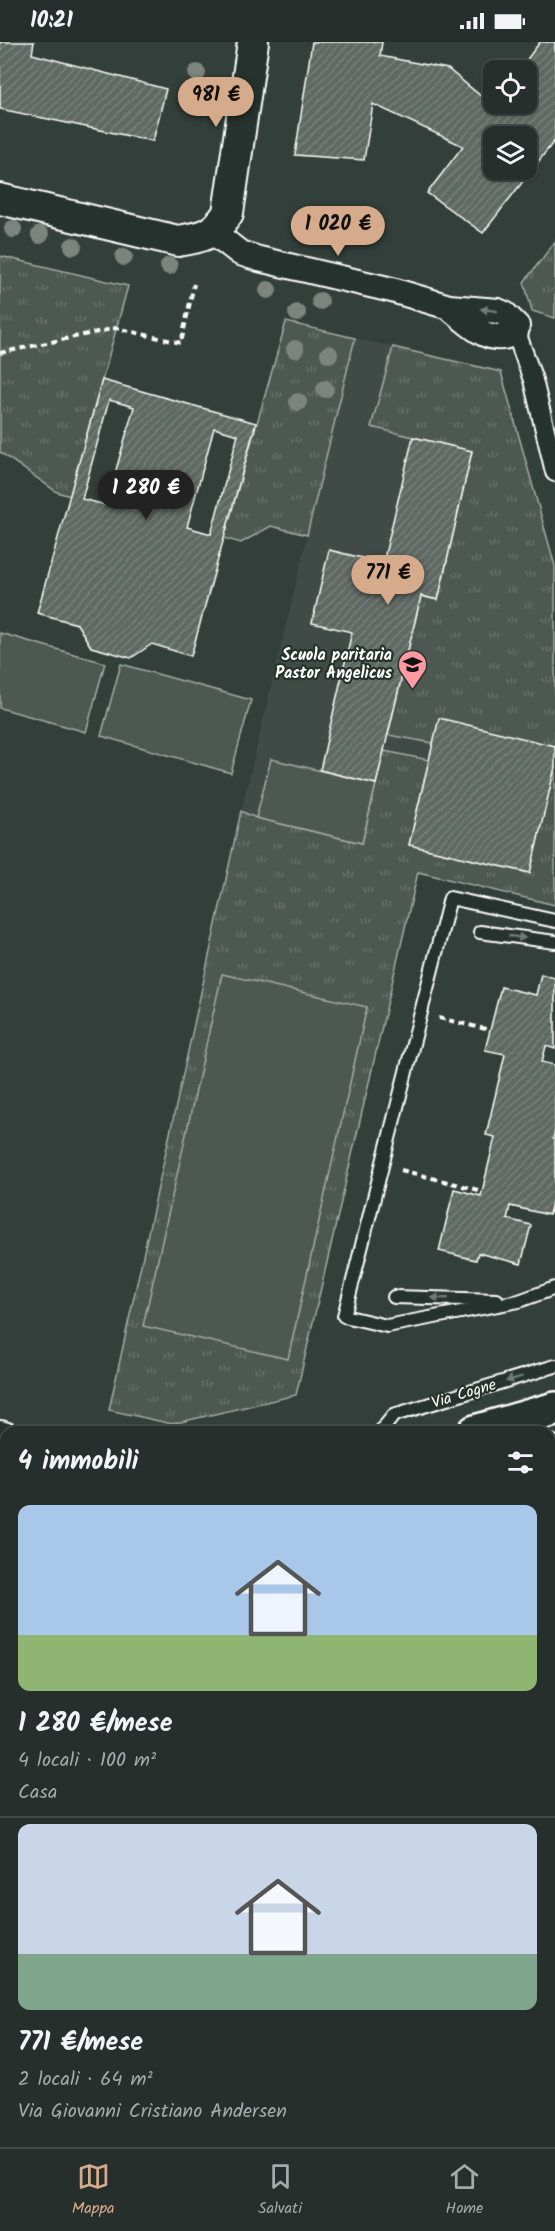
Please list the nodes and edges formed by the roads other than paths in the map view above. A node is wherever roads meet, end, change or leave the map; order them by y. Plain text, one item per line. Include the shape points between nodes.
1 (253, 42) edge
2 (0, 199) edge
3 (213, 232) junction
4 (516, 332) joint
5 (555, 472) edge
6 (555, 921) edge
7 (480, 932) dead end
8 (555, 942) edge
9 (555, 1288) edge
10 (394, 1297) dead end
11 (519, 1301) junction
12 (555, 1366) edge
13 (555, 1409) edge
14 (385, 1426) edge
15 (496, 1426) edge

1 - 3 street via 228,213
2 - 3 street via 178,241
3 - 4 street via 240,253 449,307 474,328 494,338 505,339
4 - 5 street via 533,380
6 - 11 lane via 450,898 344,1316 387,1326
7 -> 8 lane
9 - 11 lane
11 -> 10 lane
12 -> 14 lane, Via Cogne via 394,1415
13 - 15 main road

